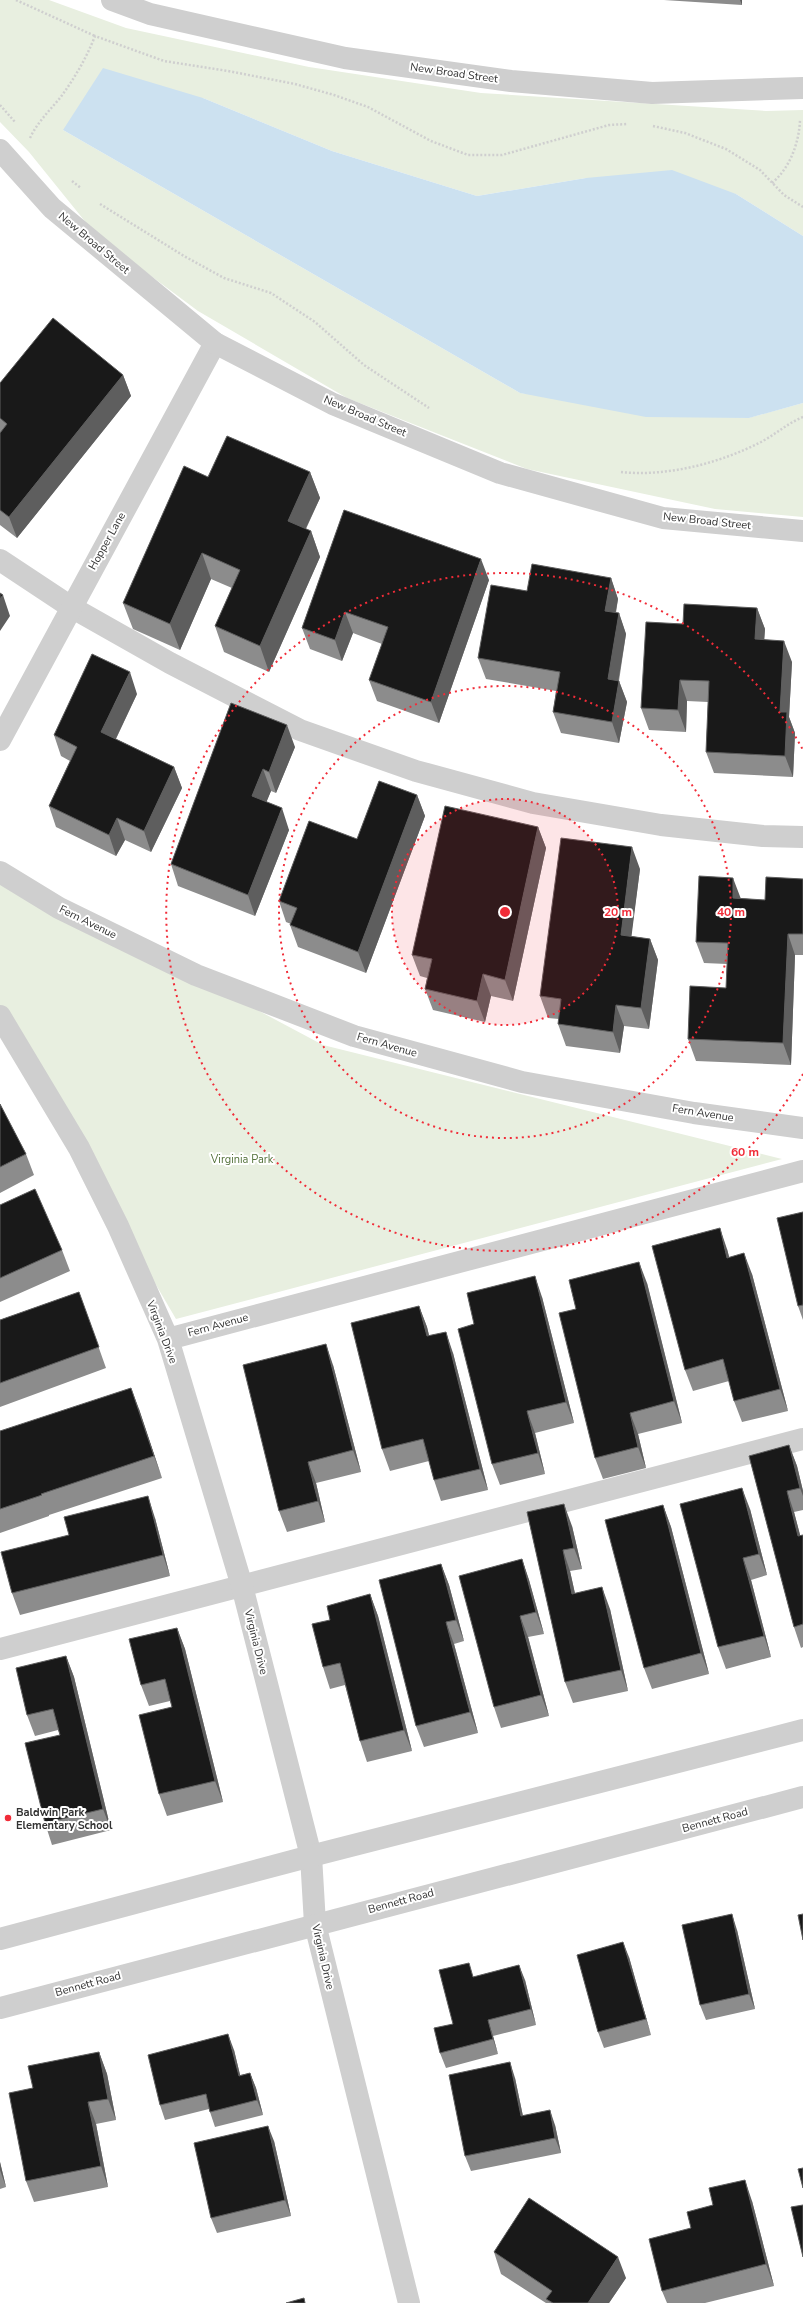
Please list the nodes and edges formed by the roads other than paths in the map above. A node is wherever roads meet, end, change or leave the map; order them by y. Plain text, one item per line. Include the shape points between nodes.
1 (112, 0) edge
2 (803, 88) edge
3 (0, 150) edge
4 (215, 343) junction
5 (803, 531) edge
6 (0, 560) edge
7 (71, 607) junction
8 (0, 740) edge
9 (803, 837) edge
10 (0, 872) edge
11 (0, 1016) edge
12 (803, 1128) edge
13 (803, 1171) edge
14 (168, 1339) junction
15 (803, 1438) edge
16 (242, 1586) junction
17 (0, 1649) edge
18 (803, 1730) edge
19 (803, 1797) edge
20 (311, 1856) junction
21 (315, 1924) junction
22 (0, 1939) edge
23 (0, 2008) edge
24 (409, 2303) edge

1 - 2 street, New Broad Street via 150,14 345,58 511,81 652,93
3 - 4 street, New Broad Street via 52,208
4 - 5 street, New Broad Street via 333,404 500,473 663,518
4 - 7 street, Hopper Lane
6 - 7 street
7 - 8 street, Hopper Lane
7 - 9 street via 170,663 300,730 416,771 548,806 662,825 763,836
10 - 12 street, Fern Avenue via 59,908 196,975 354,1036 522,1082 694,1113
11 - 14 street, Virginia Drive via 78,1148 118,1226
13 - 14 street, Fern Avenue
14 - 16 street, Virginia Drive
15 - 16 street
16 - 17 street
16 - 20 street, Virginia Drive
18 - 20 street
19 - 21 street, Bennett Road
20 - 21 street, Virginia Drive
20 - 22 street
21 - 23 street, Bennett Road
21 - 24 street, Virginia Drive

